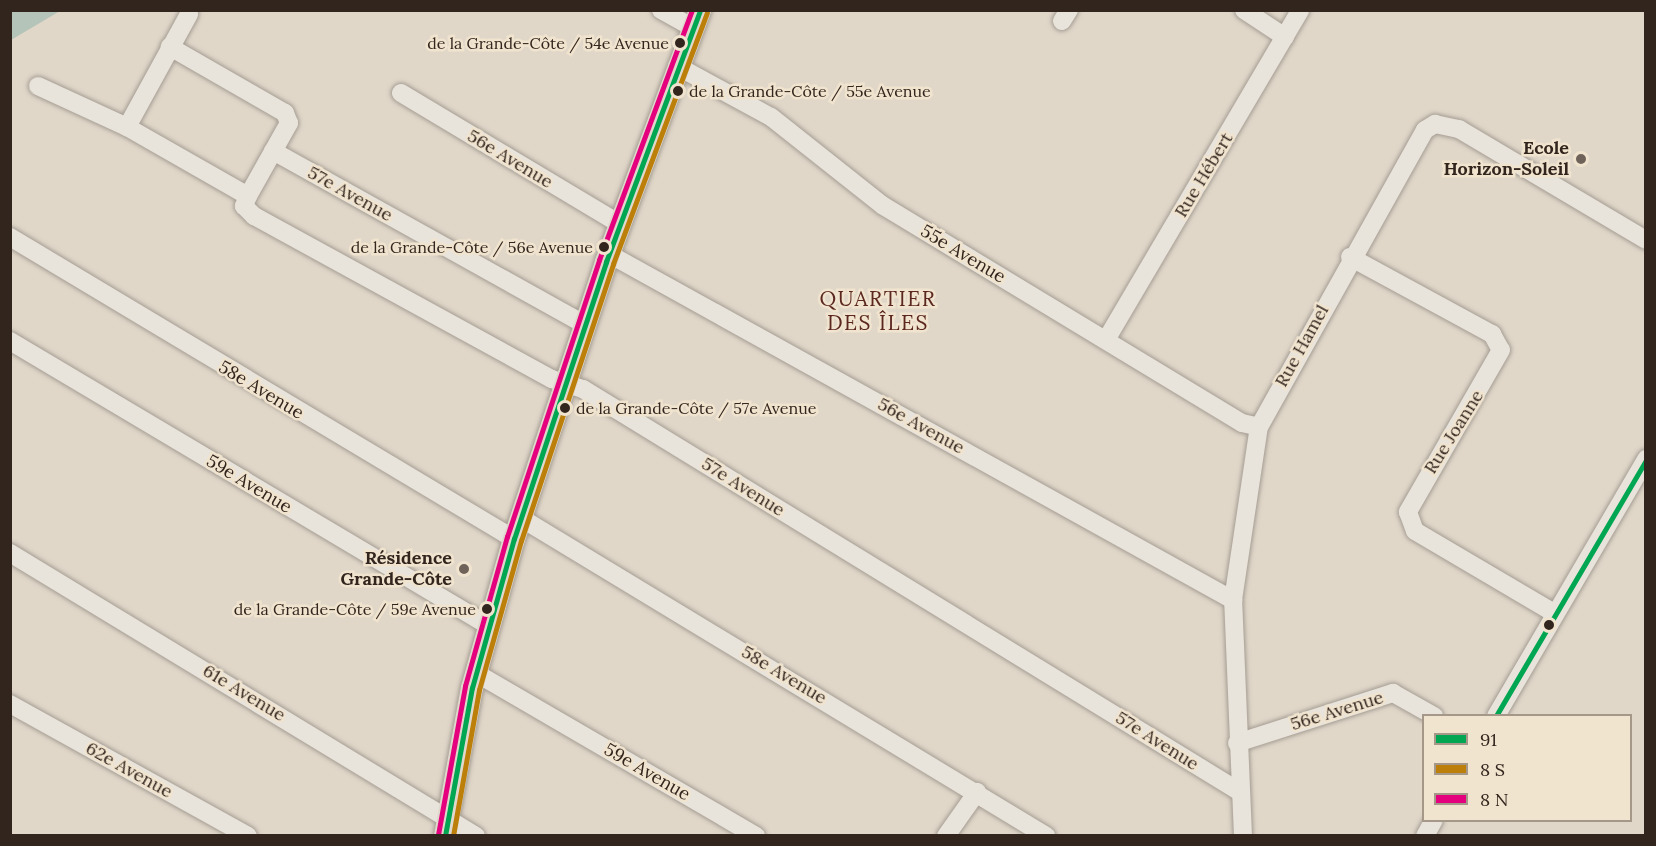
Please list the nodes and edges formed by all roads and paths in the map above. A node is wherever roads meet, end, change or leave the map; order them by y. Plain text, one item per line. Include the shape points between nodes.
1 (662, 10) edge
2 (1244, 10) edge
3 (1300, 10) edge
4 (189, 14) dead end
5 (696, 19) edge
6 (1285, 37) junction
7 (170, 47) junction
8 (678, 66) junction
9 (38, 86) dead end
10 (401, 93) dead end
11 (127, 128) junction
12 (273, 151) junction
13 (248, 196) junction
14 (620, 224) junction
15 (10, 237) edge
16 (1646, 240) edge
17 (609, 254) junction
18 (1350, 257) junction
19 (585, 325) junction
20 (1106, 340) junction
21 (10, 341) edge
22 (565, 384) junction
23 (1259, 427) junction
24 (1646, 459) edge
25 (517, 528) junction
26 (10, 553) edge
27 (1233, 600) junction
28 (1554, 613) junction
29 (489, 626) junction
30 (476, 673) junction
31 (10, 705) edge
32 (1430, 714) edge
33 (1497, 714) edge
34 (1237, 742) junction
35 (977, 792) junction
36 (1240, 792) junction
37 (1433, 822) edge
38 (447, 826) edge
39 (248, 836) edge
40 (476, 836) edge
41 (756, 836) edge
42 (946, 836) edge
43 (1046, 836) edge
44 (1243, 836) edge
45 (1425, 836) edge

1 - 5 street
2 - 6 street
3 - 6 street, Rue Hébert
4 - 7 street
5 - 8 main road
6 - 20 street, Rue Hébert
7 - 11 street
7 - 12 street via 285,113 289,123
8 - 14 main road
8 - 20 street, 55e Avenue via 771,117 873,199
9 - 11 street
10 - 14 street, 56e Avenue
11 - 13 street
12 - 13 street
12 - 19 street, 57e Avenue
13 - 22 street, 57e Avenue via 244,206 254,216
14 - 17 main road
15 - 25 street, 58e Avenue
16 - 18 street, Rue Hamel via 1459,129 1435,124 1425,130
17 - 19 main road
17 - 27 street, 56e Avenue
18 - 23 street, Rue Hamel
18 - 28 street, Rue Joanne via 1492,334 1501,350 1408,512 1414,531
19 - 22 main road
20 - 23 street, 55e Avenue via 1242,423
21 - 29 street, 59e Avenue
22 - 25 main road
22 - 36 street, 57e Avenue via 583,389
23 - 27 street, Rue Hamel
24 - 28 street
25 - 29 main road
25 - 35 street, 58e Avenue
26 - 38 street, 61e Avenue
27 - 34 street, Rue Hamel
28 - 33 street
29 - 30 main road
30 - 38 main road
30 - 41 street, 59e Avenue
31 - 39 street, 62e Avenue
32 - 34 street, 56e Avenue via 1393,693
34 - 36 street, Rue Hamel
35 - 42 street
35 - 43 street, 58e Avenue
36 - 44 street, Rue Hamel
37 - 45 street
38 - 40 street, 61e Avenue

